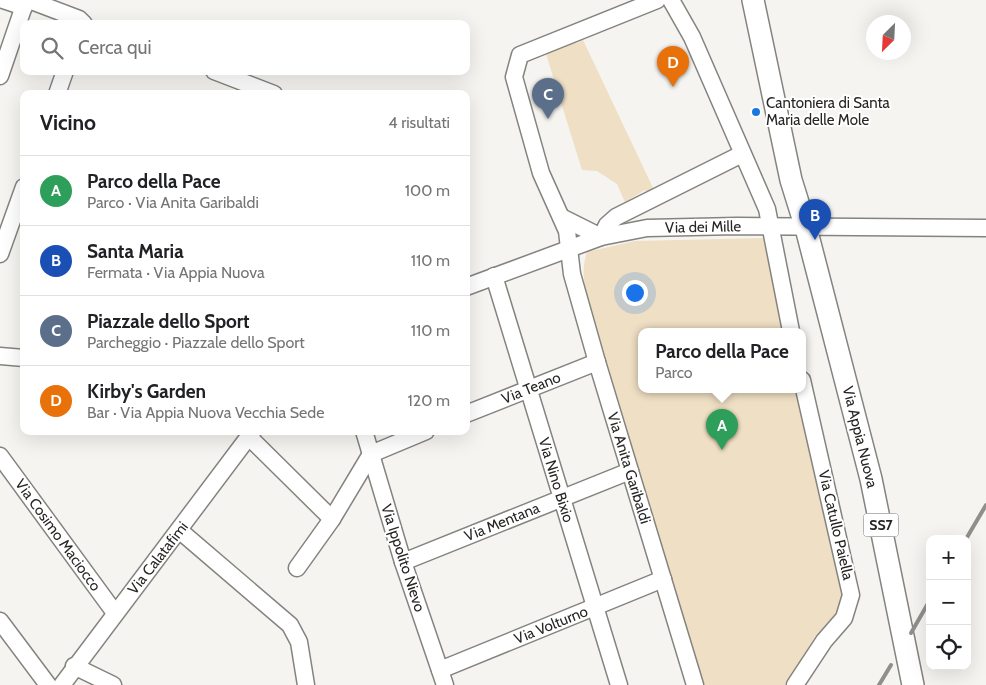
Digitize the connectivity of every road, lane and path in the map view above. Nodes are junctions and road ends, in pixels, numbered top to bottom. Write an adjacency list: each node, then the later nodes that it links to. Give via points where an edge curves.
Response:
1 (3, 0): 6 (street)
2 (657, 0): 19 (street, Via Anita Garibaldi, via 528,50 517,60 514,77 541,173)
3 (671, 0): 16 (street, via 692,37)
4 (754, 0): 21 (main road, Via Appia Nuova / SS7, via 791,180)
5 (768, 0): 21 (main road, Via Appia Nuova / SS7, via 806,178)
6 (27, 2): 7 (street); 8 (street)
7 (20, 20)
8 (80, 20)
9 (20, 21): 12 (street)
10 (64, 75): 14 (street)
11 (219, 75): 13 (street)
12 (0, 76)
13 (234, 87): 15 (street)
14 (58, 90)
15 (251, 90)
16 (742, 154): 18 (street); 23 (street, via 616,217 607,224)
17 (20, 198): 25 (street)
18 (767, 209): 20 (street); 21 (street)
19 (561, 217): 23 (street); 24 (street, Via Anita Garibaldi, via 567,231)
20 (769, 226): 21 (street, Via dei Mille); 23 (street, Via dei Mille, via 666,227); 28 (street)
21 (806, 228): 22 (street, Via dei Mille); 32 (main road, Via Appia Nuova / SS7)
22 (986, 228)
23 (601, 237): 24 (street, Via dei Mille)
24 (569, 250): 26 (street, Via dei Mille); 31 (street, Via Anita Garibaldi, via 572,274)
25 (0, 254)
26 (494, 276): 27 (street, Via dei Mille); 33 (street, Via Nino Bixio)
27 (470, 285)
28 (790, 328)
29 (0, 356): 30 (street)
30 (20, 358)
31 (597, 362): 33 (street, Via Teano); 42 (street, Via Anita Garibaldi)
32 (841, 366): 61 (main road, Via Appia Nuova / SS7, via 859,482); 62 (main road, Via Appia Nuova / SS7, via 871,479)
33 (528, 389): 35 (street, Via Teano); 43 (street, Via Nino Bixio)
34 (805, 393): 60 (street, Via Catullo Paiella, via 851,595 844,618 824,641)
35 (470, 412)
36 (250, 435): 45 (street, Via Calatafimi)
37 (252, 435): 44 (street)
38 (365, 435): 40 (street, Via Ippolito Nievo)
39 (416, 435): 40 (street)
40 (371, 454): 44 (street); 46 (street, Via Ippolito Nievo)
41 (0, 456): 50 (street, Via Cosimo Maciocco)
42 (630, 471): 43 (street, Via Mentana); 48 (street, Via Anita Garibaldi)
43 (561, 498): 46 (street, Via Mentana); 49 (street, Via Nino Bixio)
44 (332, 519): 47 (street)
45 (179, 530): 50 (street, Via Calatafimi); 57 (street, via 290,625 299,642)
46 (403, 562): 53 (street, Via Ippolito Nievo)
47 (298, 568)
48 (663, 579): 49 (street, Via Volturno); 59 (street, Via Anita Garibaldi)
49 (595, 607): 53 (street, Via Volturno); 58 (street, Via Nino Bixio)
50 (115, 613): 52 (street, Via Calatafimi)
51 (0, 621): 54 (street)
52 (74, 666): 55 (street, Via Calatafimi); 56 (street)
53 (442, 678)
54 (48, 685)
55 (62, 685)
56 (113, 685)
57 (306, 685)
58 (619, 685)
59 (695, 685)
60 (795, 685)
61 (902, 685)
62 (913, 685)

